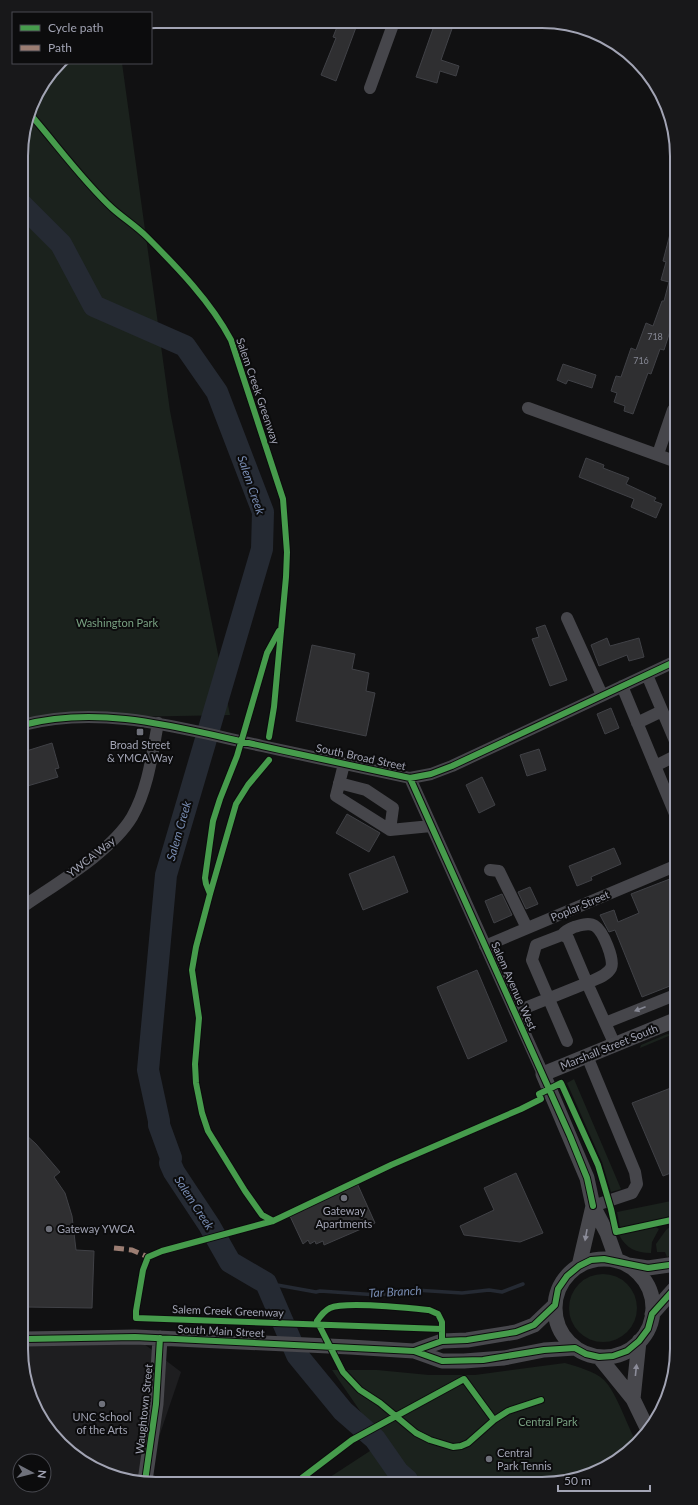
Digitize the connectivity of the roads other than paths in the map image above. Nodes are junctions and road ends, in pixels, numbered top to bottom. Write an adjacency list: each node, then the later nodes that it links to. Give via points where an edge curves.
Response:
1 (392, 28): 2 (street)
2 (370, 88)
3 (528, 408): 5 (street)
4 (670, 419): 5 (street)
5 (658, 454): 6 (street)
6 (670, 459)
7 (567, 618): 11 (street)
8 (670, 664): 9 (street, South Broad Street)
9 (647, 675): 10 (street, South Broad Street); 12 (street)
10 (622, 686): 11 (street, South Broad Street); 14 (street)
11 (602, 695): 20 (street, South Broad Street, via 452,766)
12 (662, 711): 14 (street); 16 (street)
13 (158, 723): 15 (street, South Broad Street, via 86,716 47,719); 18 (street, South Broad Street); 27 (street, YWCA Way, via 141,796 122,832 74,871)
14 (637, 723): 19 (street)
15 (28, 724)
16 (670, 731)
17 (670, 758): 19 (street)
18 (344, 764): 20 (street, South Broad Street); 21 (street)
19 (655, 766): 22 (street)
20 (410, 778): 23 (street, Salem Avenue West)
21 (339, 783): 24 (street, via 336,796); 24 (street, via 366,790 393,808)
22 (670, 802)
23 (432, 826): 24 (street); 30 (street, Salem Avenue West)
24 (390, 830)
25 (670, 868): 28 (street, Poplar Street)
26 (490, 870): 28 (street, via 499,871)
27 (28, 903)
28 (527, 928): 30 (street, Poplar Street)
29 (562, 935): 31 (street, via 568,938); 31 (street, via 565,930 588,924 600,931 611,957 611,969); 33 (street, via 536,945 533,953 532,960)
30 (485, 946): 34 (street, Salem Avenue West)
31 (587, 983): 33 (street); 36 (street)
32 (670, 997): 36 (street, one-way to 36)
33 (548, 998): 34 (street); 37 (street)
34 (515, 1012): 40 (street, Salem Avenue West)
35 (670, 1022): 38 (main road, Marshall Street South)
36 (605, 1023): 38 (street)
37 (567, 1041)
38 (615, 1045): 39 (main road, Marshall Street South)
39 (588, 1056): 40 (main road, Marshall Street South); 41 (street, via 635,1172 637,1184 632,1193)
40 (543, 1074): 41 (main road, Salem Avenue West, via 587,1178)
41 (593, 1206): 42 (main road, Salem Avenue West); 44 (main road, one-way to 44)
42 (622, 1263): 43 (main road, via 648,1268); 44 (main road, via 604,1259 591,1260); 47 (main road, via 639,1274 647,1286 652,1300)
43 (670, 1265)
44 (579, 1266): 46 (main road, via 567,1276 558,1289)
45 (670, 1294): 47 (main road)
46 (555, 1305): 51 (main road, via 560,1329 566,1340); 52 (main road, South Main Street, via 534,1325 516,1332 442,1342)
47 (652, 1314): 50 (main road, via 648,1329)
48 (160, 1338): 49 (main road, South Main Street); 52 (main road, South Main Street); 56 (main road, Waughtown Street, via 156,1404)
49 (28, 1339)
50 (639, 1341): 53 (main road, via 627,1351 613,1356); 54 (main road, one-way to 50)
51 (575, 1348): 52 (main road, South Main Street, via 464,1361 442,1361); 53 (main road)
52 (414, 1351)
53 (598, 1357): 54 (main road)
54 (633, 1399): 55 (main road)
55 (645, 1424)
56 (146, 1476)

